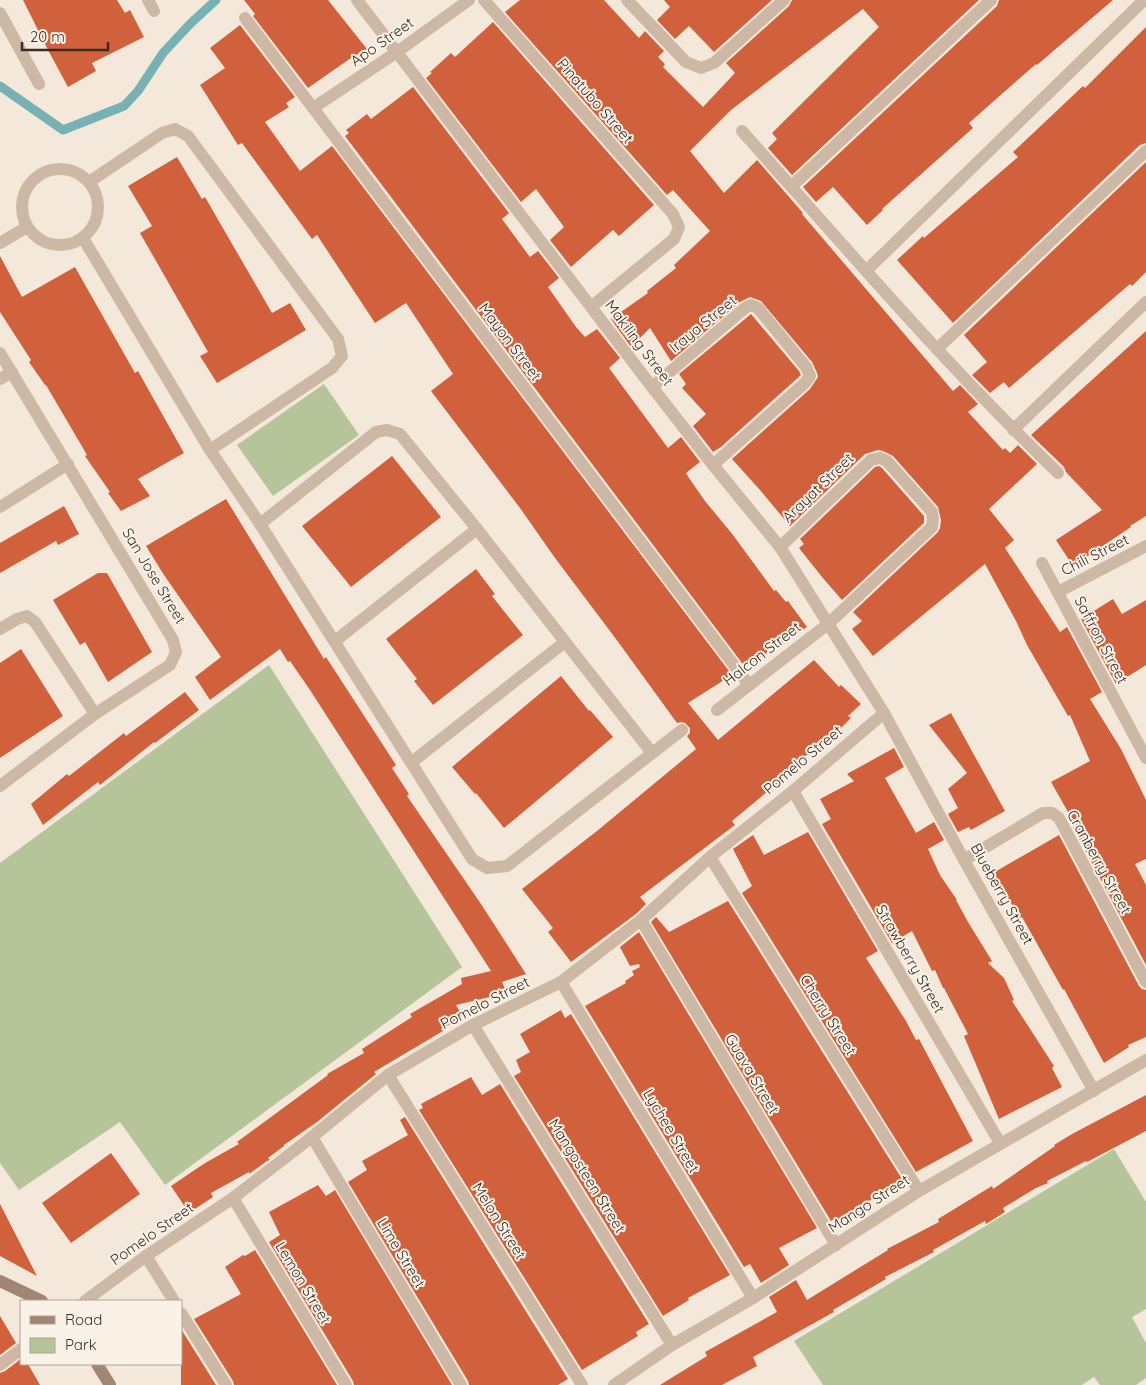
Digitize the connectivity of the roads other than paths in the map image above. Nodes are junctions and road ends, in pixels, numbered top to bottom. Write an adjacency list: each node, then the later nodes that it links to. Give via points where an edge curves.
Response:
1 (148, 0): 9 (street)
2 (357, 0): 12 (street, Makiling Street)
3 (469, 0): 12 (street, Apo Street)
4 (484, 0): 24 (street, Pinatubo Street, via 673,214 679,227 674,239)
5 (784, 0): 8 (street, via 714,63 701,68 686,62)
6 (991, 0): 18 (street)
7 (1144, 0): 22 (street)
8 (633, 2)
9 (154, 12)
10 (0, 13): 13 (street)
11 (245, 18): 14 (street, Mayon Street)
12 (397, 52): 14 (street, Apo Street); 24 (street, Makiling Street)
13 (39, 84)
14 (313, 108): 47 (street, Mayon Street)
15 (742, 131): 18 (street)
16 (1146, 152): 25 (street)
17 (89, 182): 19 (street, via 73,171 54,169 37,176 25,191 21,209); 20 (street, via 98,201 96,221); 31 (street, via 162,133 175,129 188,136 338,339 342,356 332,368)
18 (792, 186): 22 (street)
19 (26, 228): 20 (street, via 43,242 64,246); 21 (street)
20 (83, 238): 31 (street)
21 (0, 243)
22 (866, 271): 25 (street)
23 (1146, 302): 30 (street)
24 (591, 307): 29 (street, Makiling Street)
25 (938, 349): 30 (street)
26 (0, 353): 27 (street, San Jose Street)
27 (12, 372): 28 (street); 33 (street, San Jose Street)
28 (0, 379)
29 (652, 387): 34 (street, Makiling Street); 34 (street, Iraya Street, via 752,305 758,308 806,367 810,376 805,383)
30 (1013, 430): 35 (street)
31 (210, 450): 37 (street)
32 (880, 458): 39 (street, Arayat Street, via 871,460); 43 (street, Halcon Street, via 932,512 932,527)
33 (68, 464): 36 (street); 50 (street, San Jose Street, via 173,640 176,652 170,664)
34 (713, 465): 39 (street, Makiling Street)
35 (1058, 473)
36 (0, 507)
37 (260, 524): 38 (street, via 376,432 387,430 400,434); 45 (street)
38 (477, 529): 45 (street); 46 (street)
39 (780, 547): 43 (street, Makiling Street)
40 (1145, 550): 42 (street, Chili Street)
41 (1042, 563): 42 (street, Saffron Street)
42 (1058, 592): 53 (street, Saffron Street)
43 (828, 624): 47 (street, Halcon Street); 49 (street, Makiling Street)
44 (0, 629): 50 (street, via 17,618 27,616 35,622)
45 (335, 641): 54 (street)
46 (565, 642): 52 (street); 54 (street)
47 (749, 685): 48 (street, Halcon Street)
48 (717, 710)
49 (884, 713): 56 (street, Pomelo Street); 58 (street, Blueberry Street)
50 (95, 714): 55 (street, San Jose Street)
51 (682, 730): 52 (street)
52 (652, 754): 54 (street, via 507,866 487,868 472,859)
53 (1146, 758)
54 (412, 762)
55 (0, 786)
56 (793, 791): 57 (street, Pomelo Street); 67 (street, Strawberry Street)
57 (710, 857): 59 (street, Pomelo Street); 68 (street, Cherry Street)
58 (964, 860): 61 (street, Cranberry Street, via 1043,813 1052,813 1059,818); 65 (street, Blueberry Street)
59 (641, 920): 60 (street, Pomelo Street); 70 (street, Guava Street)
60 (562, 982): 62 (street, Pomelo Street); 73 (street, Lychee Street)
61 (1146, 982)
62 (473, 1025): 64 (street, Pomelo Street); 78 (street, Mangosteen Street)
63 (1146, 1060): 65 (street, Mango Street)
64 (388, 1075): 66 (street, Pomelo Street); 86 (street, Melon Street)
65 (1094, 1091): 67 (street, Mango Street)
66 (312, 1137): 69 (street, Pomelo Street); 85 (street, Lime Street)
67 (1000, 1143): 68 (street, Mango Street)
68 (919, 1191): 70 (street, Mango Street)
69 (233, 1198): 71 (street, Pomelo Street); 84 (street, Lemon Street)
70 (836, 1245): 73 (street, Mango Street)
71 (146, 1256): 75 (street, Pomelo Street); 76 (street)
72 (0, 1281): 74 (street)
73 (753, 1298): 78 (street, Mango Street)
74 (40, 1300)
75 (87, 1300)
76 (173, 1300)
77 (182, 1315): 83 (street)
78 (672, 1345): 87 (street, Mango Street)
79 (20, 1350): 80 (street)
80 (0, 1365)
81 (98, 1365): 82 (street)
82 (110, 1385)
83 (226, 1385)
84 (346, 1385)
85 (461, 1385)
86 (582, 1385)
87 (614, 1385)

